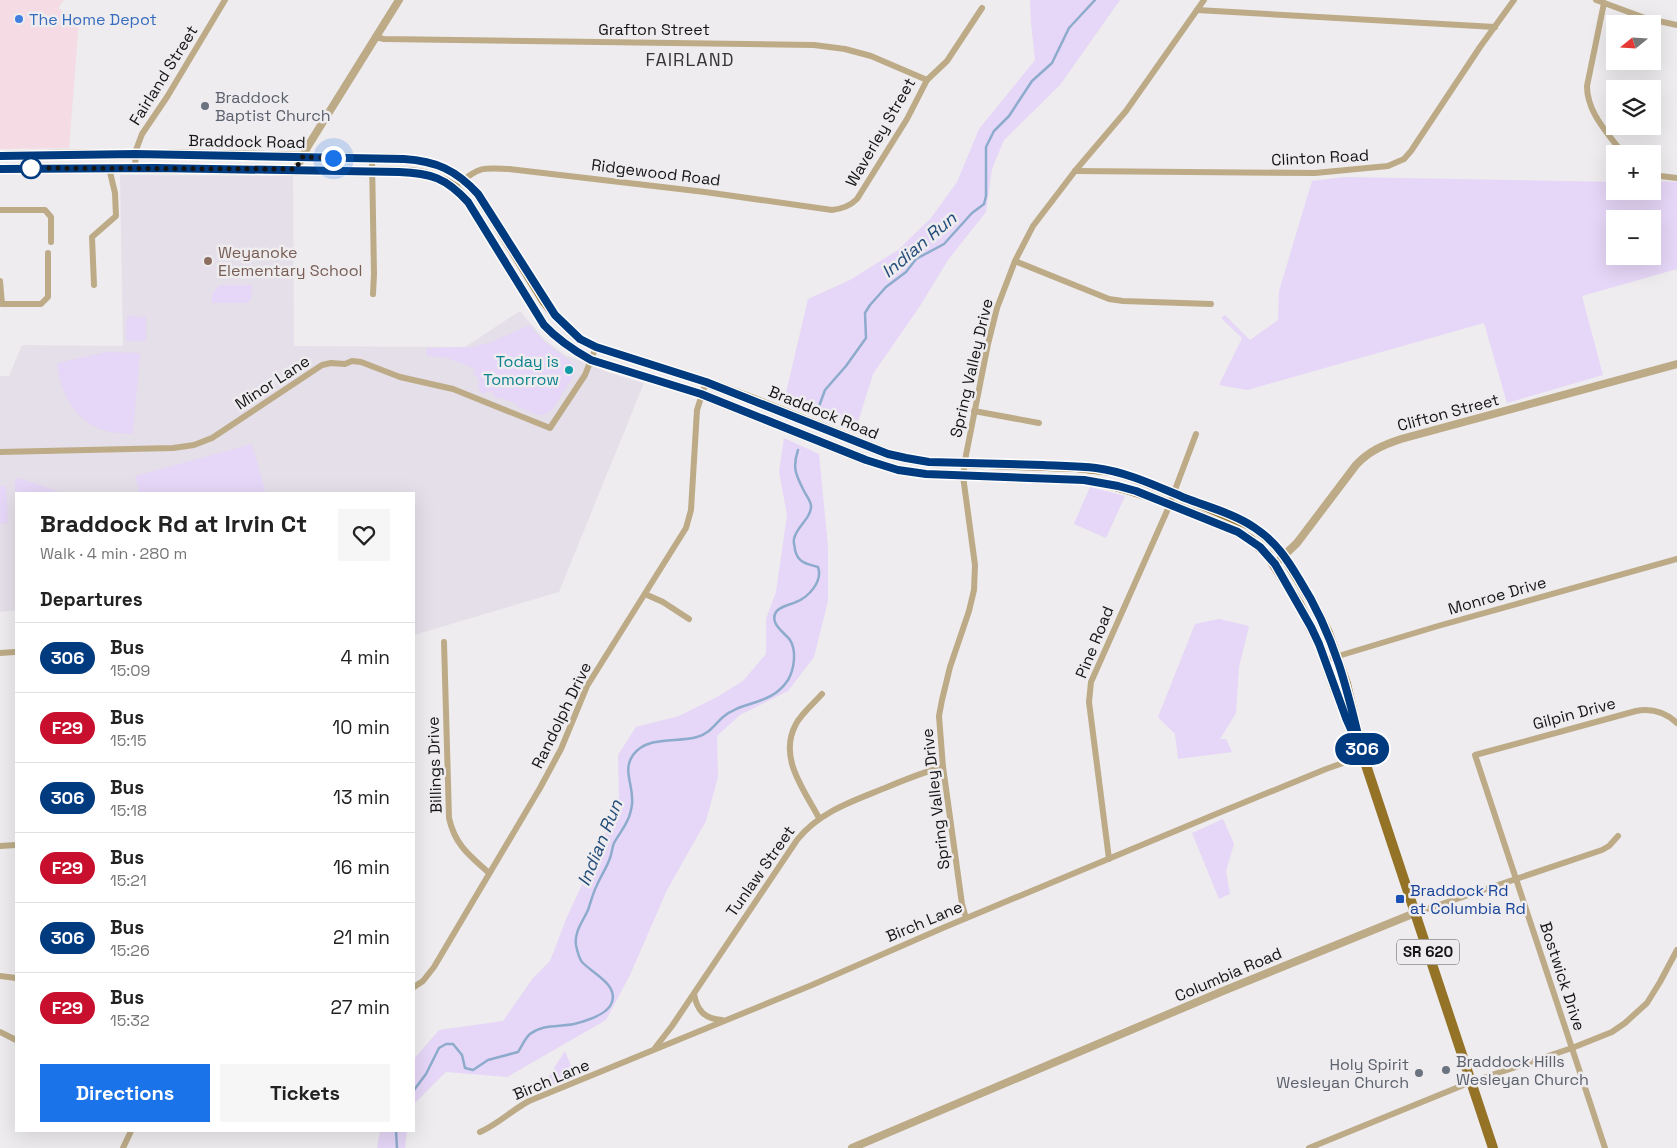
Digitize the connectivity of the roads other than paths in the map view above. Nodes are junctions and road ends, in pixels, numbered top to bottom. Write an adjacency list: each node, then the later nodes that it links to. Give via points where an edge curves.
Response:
1 (225, 0): 14 (street, Fairland Street, via 142,134)
2 (399, 0): 11 (street)
3 (1204, 0): 8 (street, Spring Valley Drive)
4 (1514, 0): 10 (street, Clinton Road)
5 (1596, 0): 6 (street)
6 (1604, 3): 9 (street, via 1645,18); 13 (street, via 1587,95 1591,109)
7 (982, 8): 12 (street, Waverley Street, via 947,61)
8 (1197, 10): 10 (street); 22 (street, Spring Valley Drive, via 1126,111)
9 (1677, 25)
10 (1495, 27): 22 (street, Clinton Road, via 1411,151 1404,159 1388,166 1315,173)
11 (375, 37): 12 (street, Grafton Street, via 814,45 871,56); 16 (street)
12 (927, 80): 28 (street, Waverley Street)
13 (1617, 145)
14 (135, 154): 15 (main road, Braddock Road / SR 620); 16 (main road, Braddock Road / SR 620); 20 (street, Fairland Street)
15 (0, 156)
16 (302, 157): 17 (main road, Braddock Road / SR 620); 21 (street)
17 (372, 158): 23 (street); 26 (main road, Braddock Road / SR 620, via 433,163)
18 (0, 168): 19 (main road, Braddock Road / SR 620)
19 (109, 168): 20 (main road, Braddock Road / SR 620); 34 (street, via 116,216 92,237)
20 (135, 168): 21 (main road, Braddock Road / SR 620)
21 (296, 169): 23 (main road, Braddock Road / SR 620)
22 (1075, 171): 32 (street, Spring Valley Drive, via 1033,226)
23 (372, 172): 27 (main road, Braddock Road / SR 620, via 424,174); 35 (street)
24 (1661, 176): 25 (street)
25 (1677, 178)
26 (464, 179): 27 (street, Ridgewood Road); 28 (street, Ridgewood Road, via 482,168 509,169 832,210 847,207); 37 (main road, Braddock Road / SR 620, via 486,205 555,315 580,339)
27 (454, 187): 38 (main road, Braddock Road / SR 620, via 476,214 544,325 567,346)
28 (857, 200)
29 (0, 210): 30 (street, via 45,210 50,217)
30 (51, 242)
31 (48, 253): 33 (street, via 48,298 41,304 2,304)
32 (1015, 261): 36 (street, via 1109,299); 42 (street, Spring Valley Drive, via 997,308)
33 (0, 282)
34 (94, 285)
35 (373, 294)
36 (1211, 304)
37 (596, 347): 38 (street, Minor Lane); 40 (main road, Braddock Road / SR 620)
38 (591, 360): 41 (main road, Braddock Road / SR 620); 45 (street, Minor Lane, via 585,375 550,428 453,389 352,361 322,365 212,438 194,445)
39 (1677, 364): 50 (street, Clifton Street, via 1381,446 1356,465 1321,514)
40 (706, 382): 41 (street, Randolph Drive); 46 (main road, Braddock Road / SR 620, via 888,454 929,462)
41 (701, 394): 47 (main road, Braddock Road / SR 620, via 882,465 914,473); 53 (street, Randolph Drive, via 695,425 689,521)
42 (974, 412): 43 (street); 46 (street, Spring Valley Drive)
43 (1039, 423)
44 (1196, 434): 48 (street, Pine Road)
45 (0, 452)
46 (964, 463): 47 (street, Spring Valley Drive); 48 (main road, Braddock Road / SR 620, via 1095,468 1132,477)
47 (963, 476): 49 (main road, Braddock Road / SR 620, via 1084,480 1127,488); 64 (street, Spring Valley Drive, via 974,546 975,580 942,700 939,728)
48 (1174, 493): 49 (street, Pine Road); 50 (main road, Braddock Road / SR 620, via 1254,527)
49 (1170, 505): 52 (main road, Braddock Road / SR 620, via 1238,532 1260,547); 69 (street, Pine Road, via 1091,682 1089,702)
50 (1284, 556): 52 (street, Clifton Street); 58 (main road, Braddock Road / SR 620, via 1315,607)
51 (1677, 559): 58 (street, Monroe Drive)
52 (1275, 564): 59 (main road, Braddock Road / SR 620, via 1311,627)
53 (645, 594): 54 (street); 70 (street, Randolph Drive, via 587,686 561,749)
54 (689, 619)
55 (444, 642): 70 (street, Billings Drive, via 449,818 463,849)
56 (15, 652): 57 (street)
57 (0, 653)
58 (1337, 656): 59 (street, Monroe Drive); 63 (main road, Braddock Road / SR 620)
59 (1325, 660): 63 (main road, Braddock Road / SR 620)
60 (822, 694): 65 (street, via 796,724 789,747 793,769)
61 (1677, 723): 62 (street, Gilpin Drive, via 1660,712 1636,711)
62 (1475, 755): 71 (street, Bostwick Drive)
63 (1363, 756): 69 (street, Birch Lane); 72 (main road, Braddock Road / SR 620)
64 (943, 767): 65 (street, Tunlaw Street); 73 (street, Spring Valley Drive)
65 (819, 818): 78 (street, Tunlaw Street, via 797,840)
66 (1618, 836): 71 (street, Columbia Road, via 1602,850)
67 (0, 846): 68 (street)
68 (15, 846)
69 (1109, 859): 73 (street, Birch Lane)
70 (489, 873): 77 (street, Randolph Drive, via 434,967)
71 (1516, 878): 72 (street, Columbia Road); 82 (street, Bostwick Drive)
72 (1415, 913): 84 (main road, Braddock Road / SR 620); 88 (street, Columbia Road)
73 (966, 918): 79 (street, Birch Lane)
74 (1677, 950): 82 (street, via 1647,1003 1636,1014 1607,1034)
75 (0, 976): 76 (street)
76 (15, 978)
77 (415, 986)
78 (694, 994): 79 (street, via 703,1014 715,1020); 83 (street, Tunlaw Street)
79 (726, 1020): 83 (street, Birch Lane)
80 (0, 1032): 81 (street)
81 (15, 1040)
82 (1572, 1048): 84 (street); 91 (street, Bostwick Drive)
83 (650, 1052): 86 (street, Birch Lane, via 530,1101)
84 (1471, 1082): 89 (street); 90 (main road, Braddock Road / SR 620)
85 (131, 1132): 87 (street)
86 (480, 1132)
87 (123, 1148)
88 (852, 1148)
89 (1309, 1148)
90 (1493, 1148)
91 (1605, 1148)

